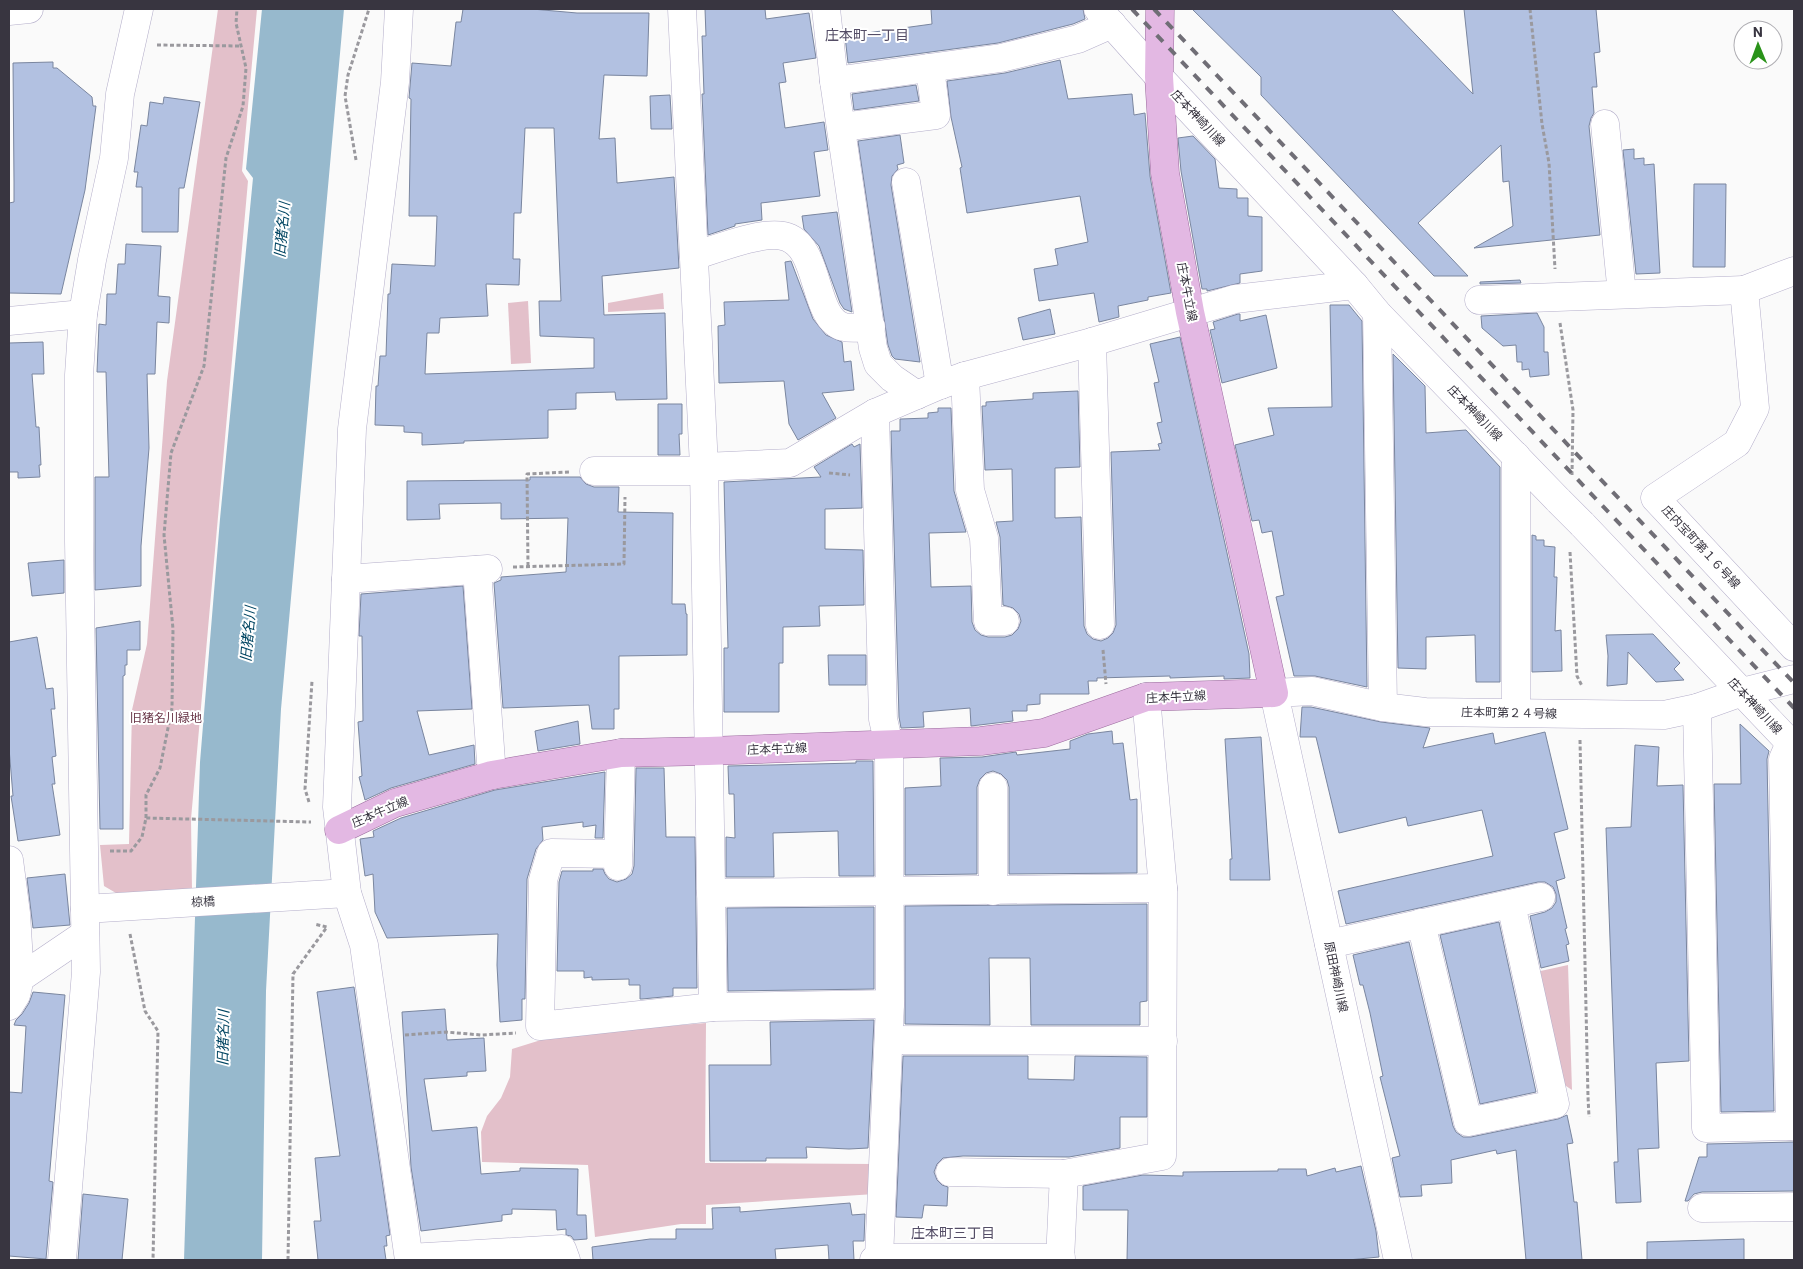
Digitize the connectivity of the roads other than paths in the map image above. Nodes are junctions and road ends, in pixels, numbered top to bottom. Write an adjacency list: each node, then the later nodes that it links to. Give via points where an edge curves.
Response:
1 (29, 9): 7 (street)
2 (139, 9): 23 (street, via 120,94 114,158)
3 (399, 9): 32 (street, via 395,82 352,429)
4 (682, 9): 15 (street)
5 (826, 9): 11 (street)
6 (1160, 9): 10 (main road, 庄本牛立線)
7 (9, 11)
8 (1105, 16): 9 (street, via 1078,39 1001,58); 10 (street, 庄本神崎川線)
9 (930, 68): 11 (street); 13 (street, via 936,115)
10 (1159, 77): 17 (street, 庄本神崎川線); 21 (main road, 庄本牛立線, via 1165,174)
11 (834, 81): 13 (street)
12 (1605, 124): 19 (street)
13 (842, 127): 25 (street)
14 (906, 182): 27 (street)
15 (694, 256): 25 (street, via 748,239 783,236 794,241 810,260 830,316 843,327); 30 (street)
16 (1794, 271): 18 (street)
17 (1354, 285): 21 (street, via 1235,299); 22 (street, 庄本神崎川線)
18 (1744, 290): 19 (street); 35 (street, 庄内宝町第１６号線, via 1754,408 1737,443 1656,498)
19 (1622, 294): 20 (street)
20 (1479, 300)
21 (1190, 312): 26 (street); 38 (main road, 庄本牛立線)
22 (1377, 313): 29 (street, 庄本神崎川線); 40 (street)
23 (83, 314): 24 (street); 58 (street, via 79,375 79,541)
24 (9, 321)
25 (871, 327): 27 (street, via 878,364 892,378)
26 (1092, 342): 27 (street); 34 (street)
27 (941, 385): 28 (street); 33 (street, via 984,538 988,620)
28 (875, 413): 30 (street, via 790,463); 43 (street, via 883,719)
29 (1516, 456): 37 (street, 庄本神崎川線, bridge); 42 (street)
30 (704, 469): 31 (street); 45 (street)
31 (594, 471)
32 (346, 579): 47 (street, via 482,569); 49 (street, via 337,807)
33 (1005, 621)
34 (1100, 625)
35 (1794, 647)
36 (1794, 679): 37 (street, 庄本町第２４号線)
37 (1742, 692): 41 (street, 庄本町第２４号線); 44 (street, 庄本神崎川線)
38 (1274, 693): 39 (main road, 庄本牛立線); 40 (street, 庄本町第２４号線, via 1312,691); 60 (street, 原田神崎川線)
39 (1146, 697): 43 (main road, 庄本牛立線, via 1044,733 980,741); 51 (street)
40 (1383, 707): 42 (street, 庄本町第２４号線, via 1425,712)
41 (1697, 708): 42 (street, 庄本町第２４号線, via 1664,715); 68 (street, via 1706,1128)
42 (1516, 712)
43 (889, 745): 45 (main road, 庄本牛立線); 53 (street)
44 (1792, 745): 68 (street, via 1783,759)
45 (708, 751): 46 (main road, 庄本牛立線); 54 (street)
46 (621, 753): 47 (main road, 庄本牛立線); 65 (street, via 618,860 551,853 542,880 540,1026)
47 (492, 775): 49 (main road, 庄本牛立線, via 395,803)
48 (993, 787): 52 (street)
49 (339, 830): 55 (street)
50 (9, 860): 61 (street, via 16,913)
51 (1163, 888): 52 (street); 67 (street)
52 (993, 891): 53 (street)
53 (890, 892): 54 (street); 63 (street)
54 (711, 893): 65 (street)
55 (334, 894): 58 (street, 椋橋); 73 (street, via 364,945)
56 (1541, 897): 57 (street)
57 (1511, 904): 59 (street); 59 (street, via 1555,1104 1468,1122)
58 (85, 922): 62 (street); 76 (street, via 86,972)
59 (1421, 923): 60 (street)
60 (1329, 944): 78 (street, 原田神崎川線)
61 (13, 945): 62 (street)
62 (20, 978): 64 (street)
63 (890, 1004): 65 (street); 66 (street)
64 (9, 1006)
65 (713, 1007)
66 (889, 1040): 67 (street); 74 (street)
67 (1163, 1041): 70 (street, via 1162,1156)
68 (1792, 1126)
69 (950, 1172): 70 (street)
70 (1064, 1174): 75 (street)
71 (1794, 1207): 72 (street)
72 (1702, 1208)
73 (409, 1259): 77 (street, via 562,1249)
74 (876, 1259): 75 (street)
75 (1061, 1259)
76 (62, 1260)
77 (566, 1260)
78 (1398, 1260)

